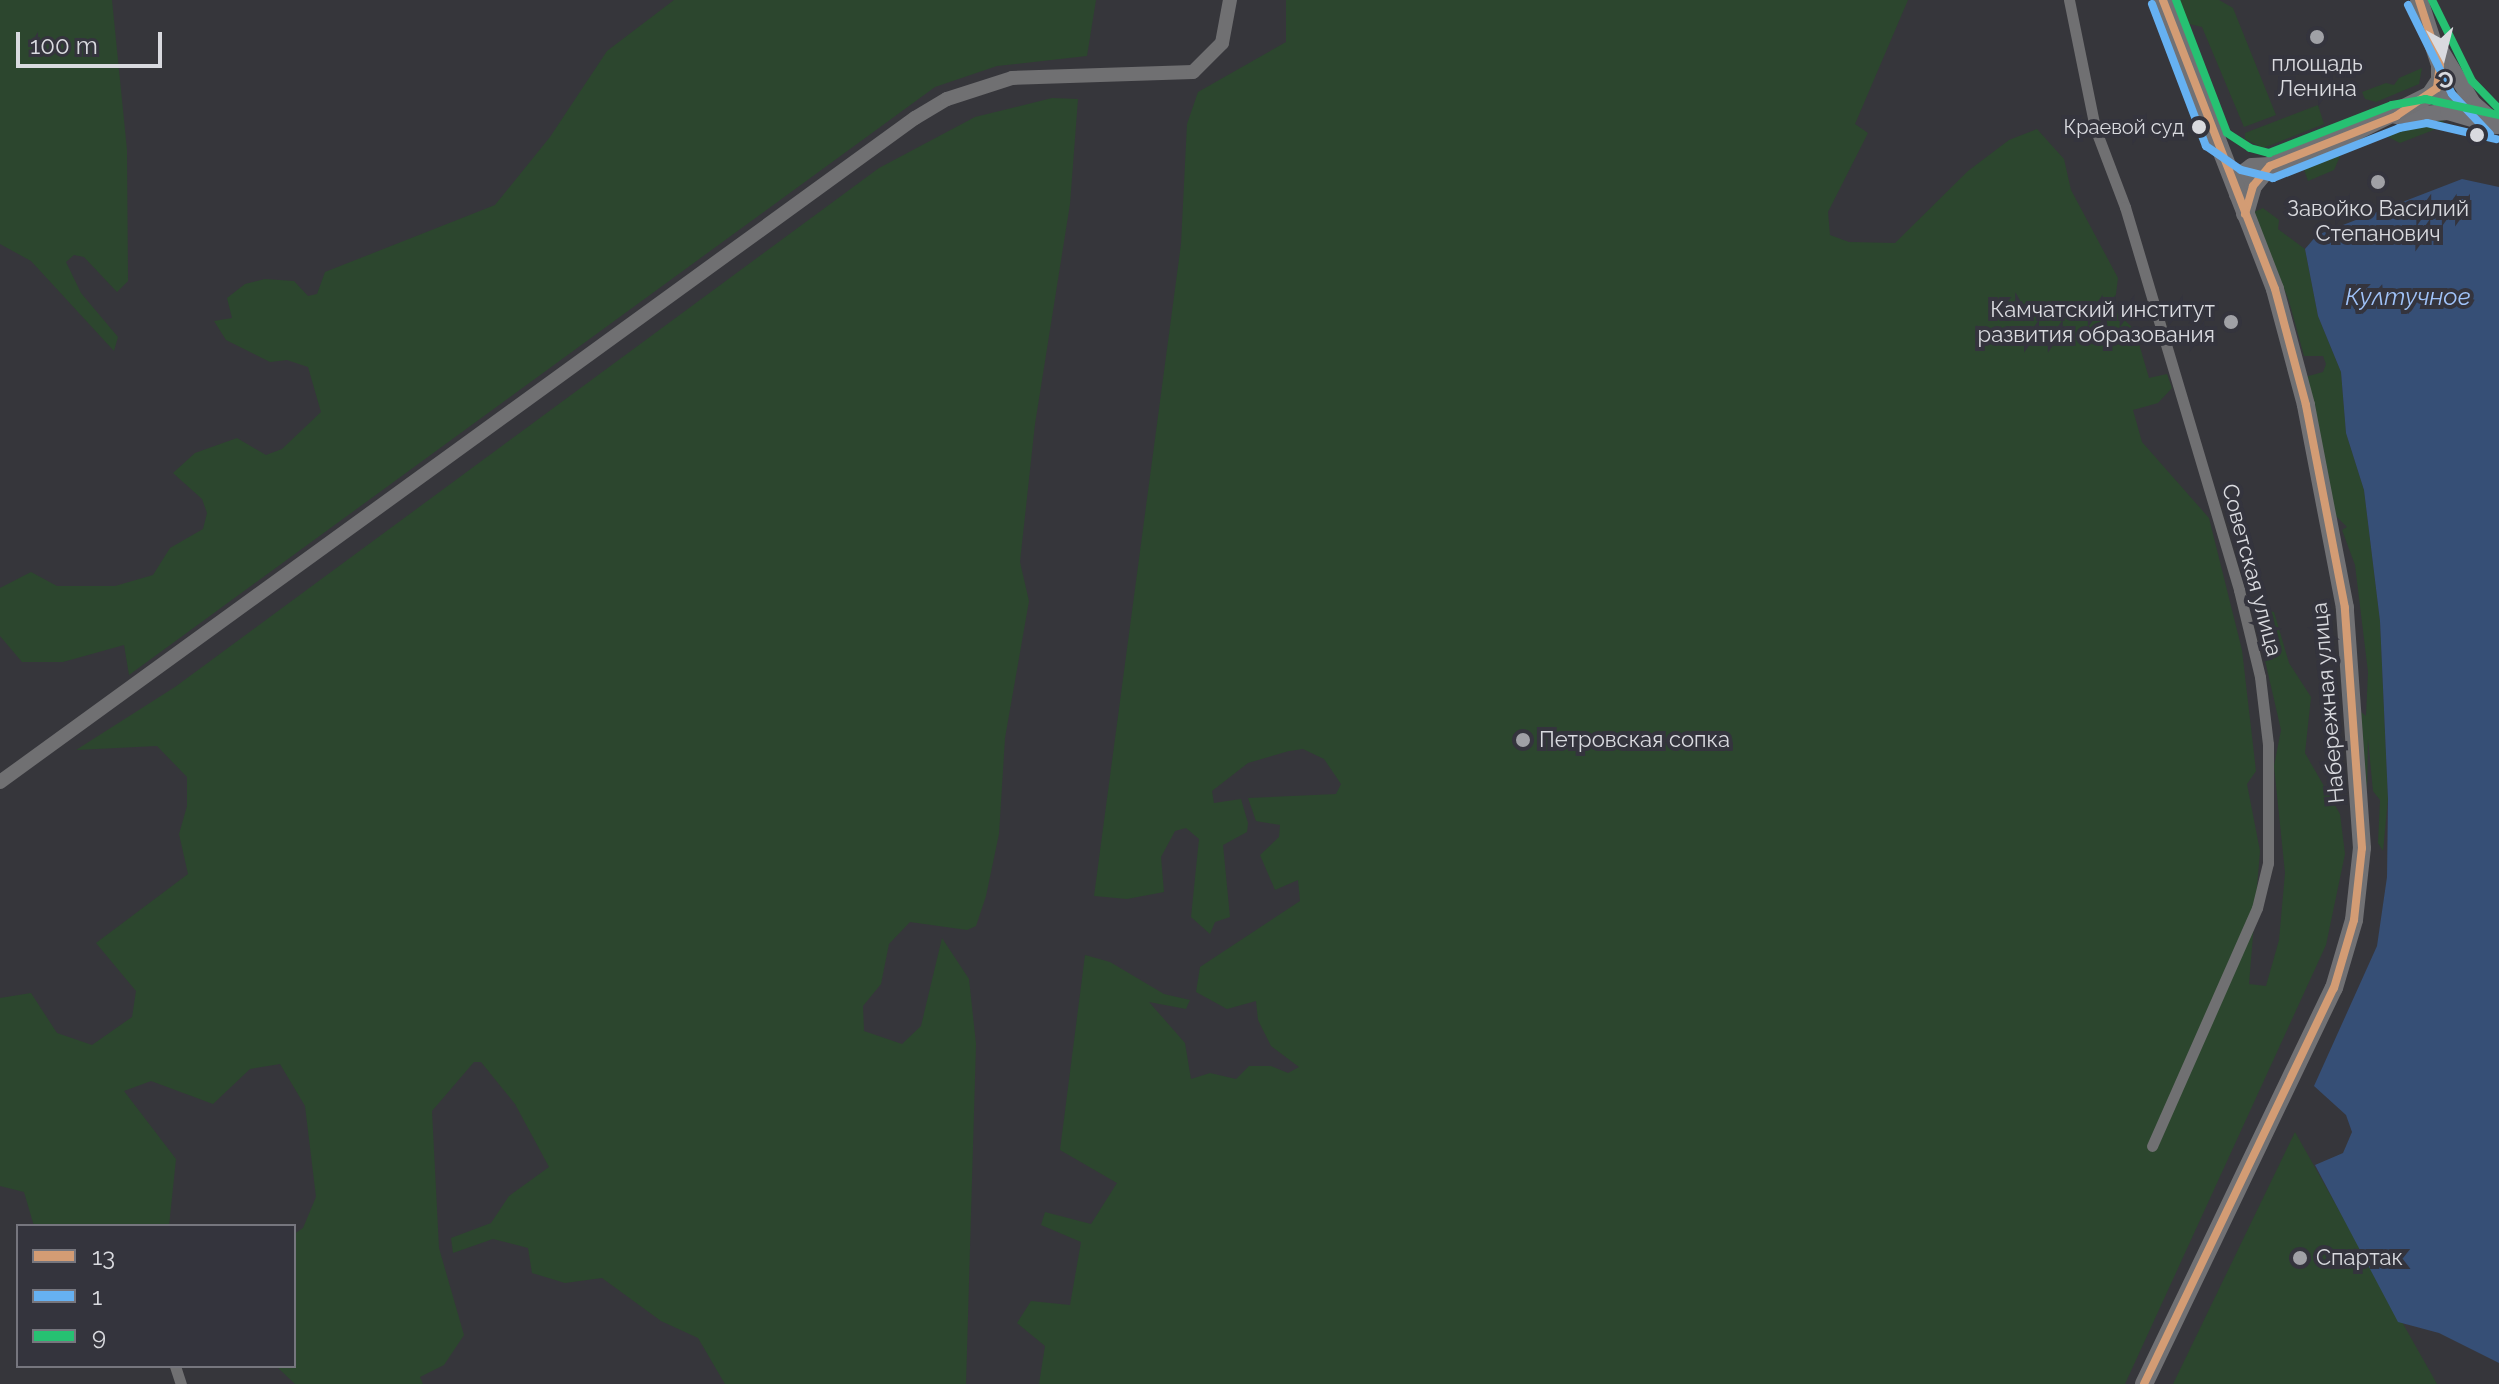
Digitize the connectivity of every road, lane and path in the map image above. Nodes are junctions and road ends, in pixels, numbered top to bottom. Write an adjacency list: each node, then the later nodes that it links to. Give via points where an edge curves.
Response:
1 (1230, 0): 13 (street, via 1222,43 1193,72 1012,78 970,89 915,118)
2 (2069, 0): 14 (street, Советская улица, via 2095,128 2125,207 2239,590 2260,677 2268,744 2268,863 2257,908)
3 (2163, 0): 9 (main road, Набережная улица)
4 (2419, 0): 5 (main road)
5 (2435, 41): 6 (main road, via 2441,73); 8 (main road, via 2473,103)
6 (2437, 88): 7 (main road); 8 (main road)
7 (2396, 116): 8 (main road, via 2448,112); 10 (main road)
8 (2497, 126)
9 (2217, 141): 10 (main road, via 2245,159); 11 (main road, Набережная улица)
10 (2270, 166): 11 (main road, via 2244,171); 12 (main road, via 2253,186)
11 (2238, 195): 12 (main road, Набережная улица)
12 (2245, 214): 15 (main road, Набережная улица, via 2284,316 2338,562 2357,737 2360,872 2348,946 2334,988)
13 (0, 782)
14 (2152, 1146)
15 (2144, 1384)

